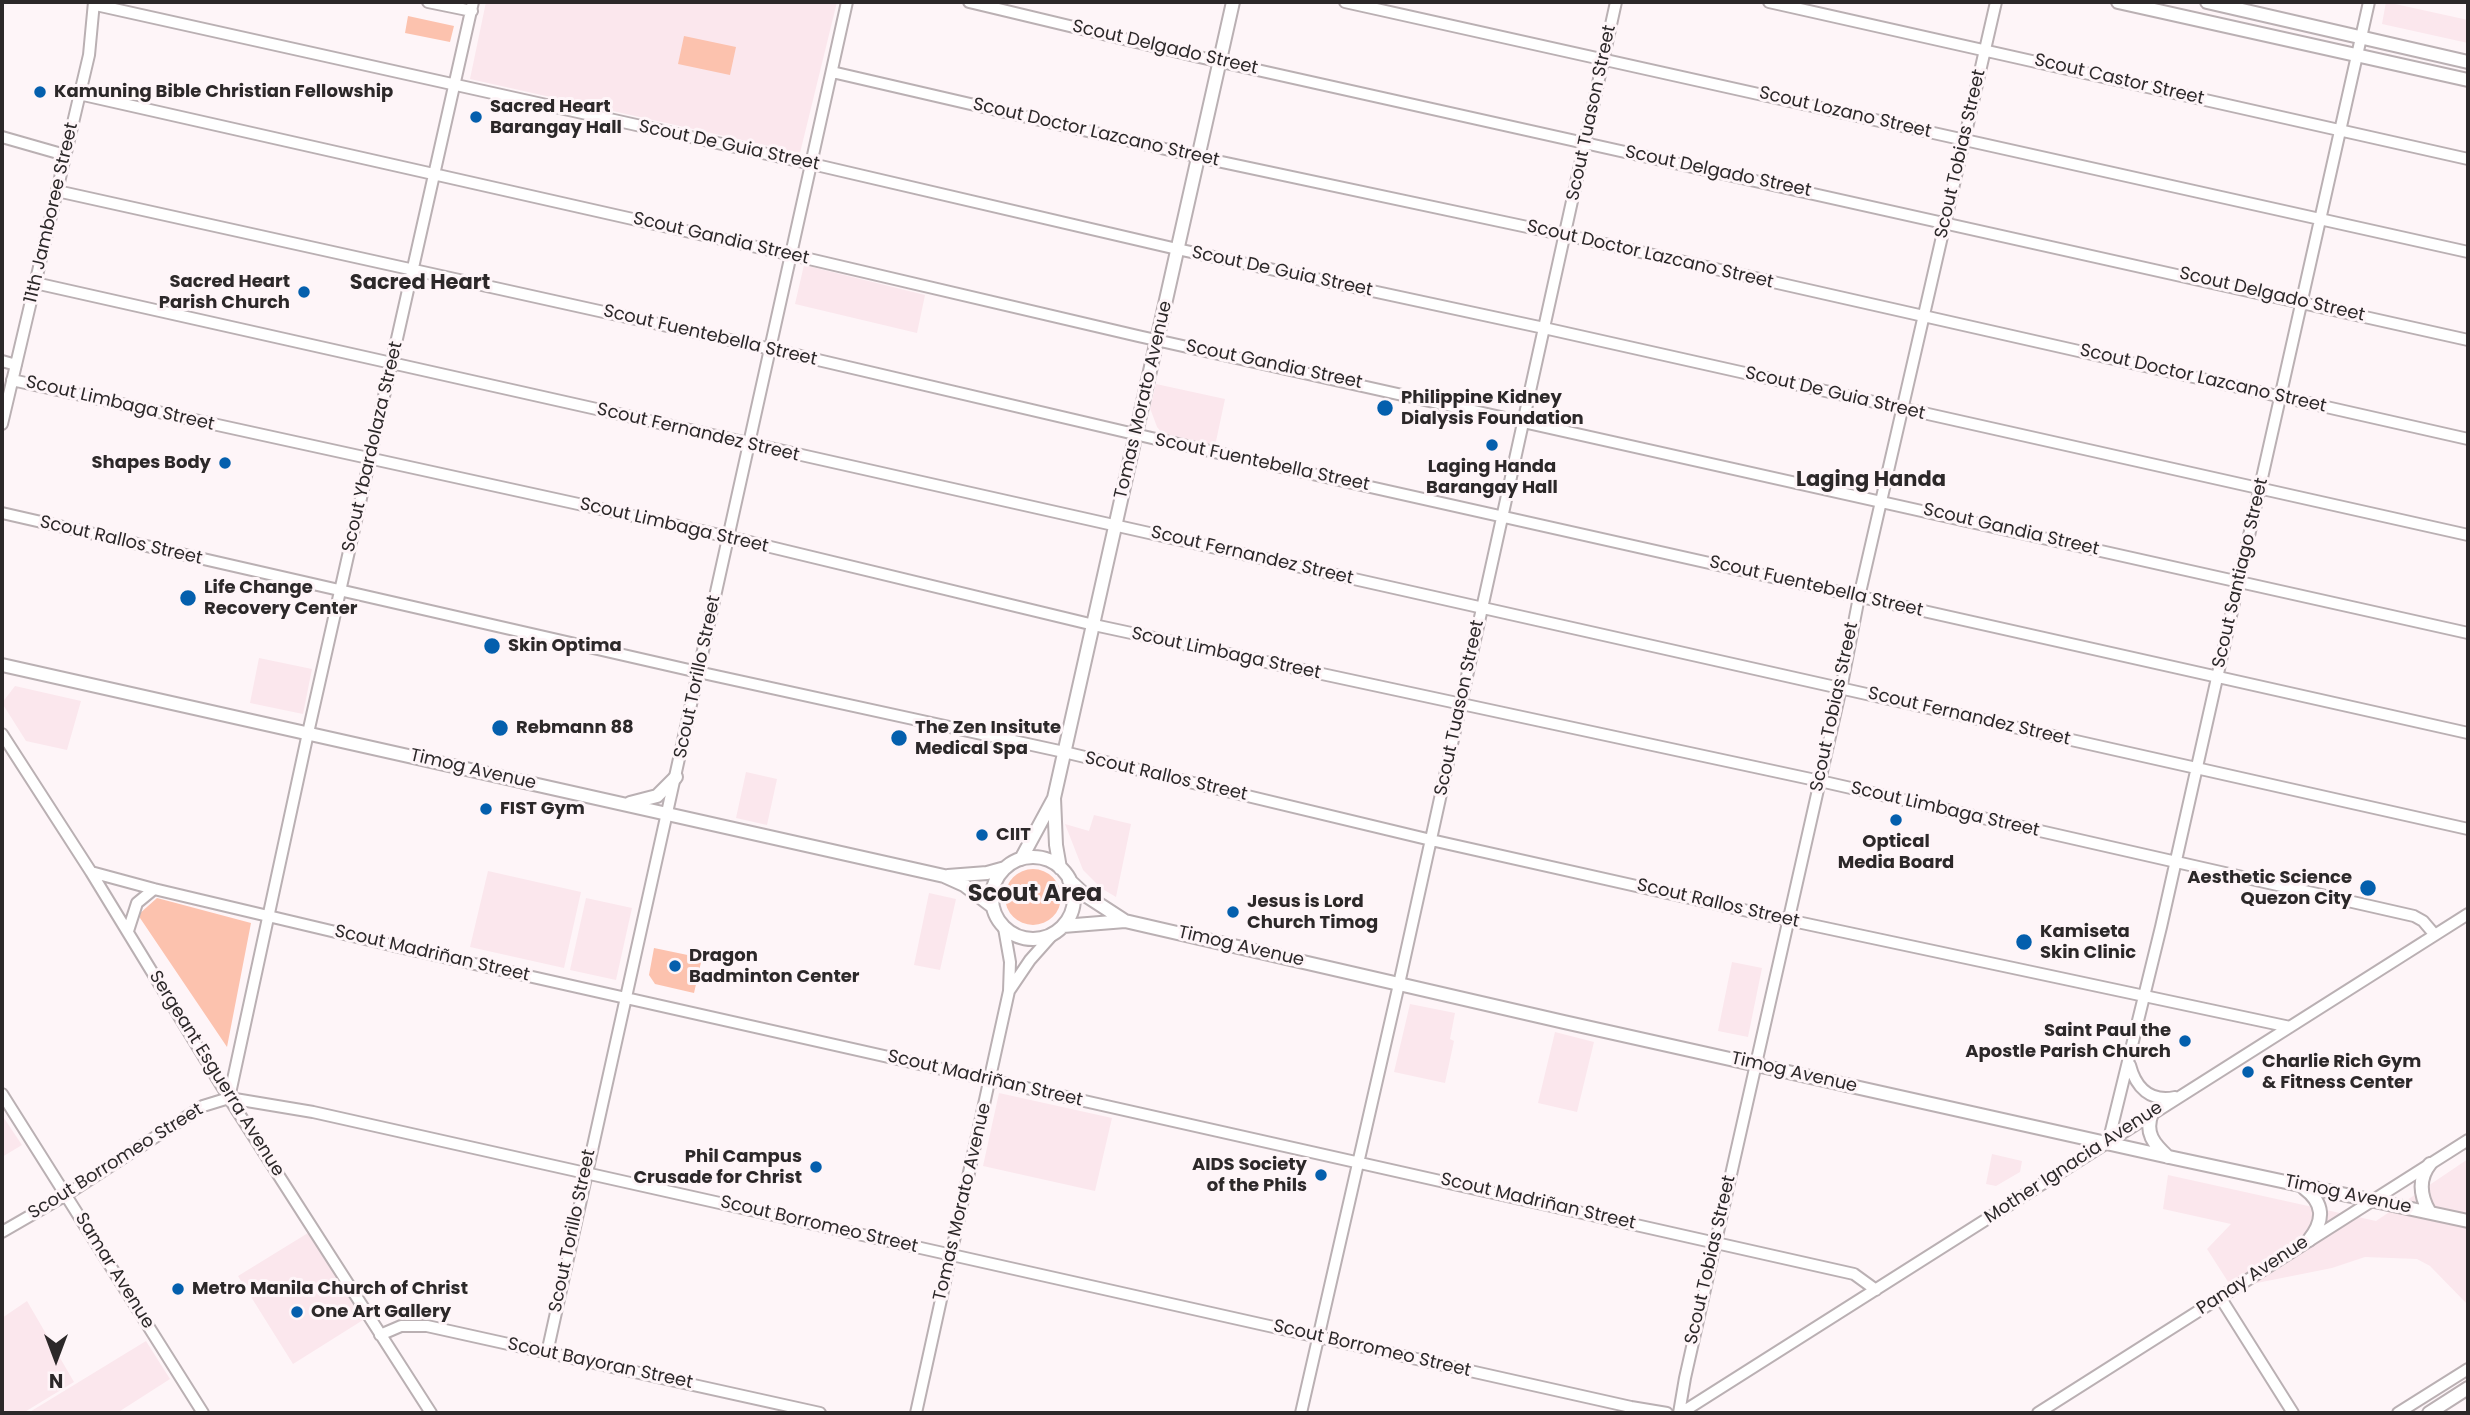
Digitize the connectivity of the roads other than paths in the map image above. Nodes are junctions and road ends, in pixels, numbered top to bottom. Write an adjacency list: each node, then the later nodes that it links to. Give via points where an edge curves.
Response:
1 (428, 2): 13 (street)
2 (847, 2): 20 (street, Scout Torillo Street)
3 (969, 2): 18 (street, Scout Delgado Street)
4 (1233, 2): 18 (main road, Tomas Morato Avenue)
5 (1345, 2): 17 (street, Scout Lozano Street)
6 (1616, 2): 17 (street, Scout Tuason Street)
7 (1769, 2): 15 (street, Scout Castor Street)
8 (1996, 2): 15 (street, Scout Tobias Street)
9 (2118, 2): 16 (main road)
10 (2207, 2): 14 (main road)
11 (2370, 2): 14 (street, Scout Santiago Street)
12 (95, 4): 22 (street, Scout De Guia Street); 23 (street, 11th Jamboree Street)
13 (472, 6): 22 (street, Scout Ybardolaza Street)
14 (2361, 38): 16 (street, Scout Santiago Street); 19 (main road)
15 (1985, 50): 24 (street, Scout Castor Street); 26 (street, Scout Tobias Street)
16 (2357, 55): 21 (main road); 24 (street, Scout Santiago Street)
17 (1604, 60): 26 (street, Scout Lozano Street); 27 (street, Scout Tuason Street)
18 (1220, 62): 27 (street, Scout Delgado Street); 29 (main road, Tomas Morato Avenue)
19 (2468, 62)
20 (831, 72): 29 (street, Scout Doctor Lazcano Street); 31 (street, Scout Torillo Street)
21 (2468, 80)
22 (454, 86): 31 (street, Scout De Guia Street); 32 (street, Scout Ybardolaza Street)
23 (79, 94): 28 (street, 11th Jamboree Street); 32 (street, Scout Gandia Street)
24 (2340, 130): 30 (street, Scout Castor Street); 34 (street, Scout Santiago Street)
25 (2, 137): 28 (street)
26 (1964, 140): 34 (street, Scout Lozano Street); 35 (street, Scout Tobias Street)
27 (1585, 143): 35 (street, Scout Delgado Street); 36 (street, Scout Tuason Street)
28 (65, 155): 33 (street, 11th Jamboree Street)
29 (1198, 156): 36 (street, Scout Doctor Lazcano Street); 37 (main road, Tomas Morato Avenue)
30 (2468, 159)
31 (812, 164): 37 (street, Scout De Guia Street); 39 (street, Scout Torillo Street)
32 (434, 174): 39 (street, Scout Gandia Street); 40 (street, Scout Ybardolaza Street)
33 (57, 191): 40 (street, Scout Fuentebella Street); 41 (street, 11th Jamboree Street)
34 (2320, 219): 38 (street, Scout Lozano Street); 42 (street, Scout Santiago Street)
35 (1946, 222): 42 (street, Scout Delgado Street); 43 (street, Scout Tobias Street)
36 (1565, 235): 43 (street, Scout Doctor Lazcano Street); 44 (street, Scout Tuason Street)
37 (1177, 250): 44 (street, Scout De Guia Street); 45 (main road, Tomas Morato Avenue)
38 (2468, 252)
39 (792, 255): 45 (street, Scout Gandia Street); 47 (street, Scout Torillo Street)
40 (414, 270): 47 (street, Scout Fuentebella Street); 49 (street, Scout Ybardolaza Street)
41 (35, 284): 49 (street, Scout Fernandez Street); 50 (street, 11th Jamboree Street)
42 (2302, 302): 46 (street, Scout Delgado Street); 52 (street, Scout Santiago Street)
43 (1925, 316): 52 (street, Scout Doctor Lazcano Street); 53 (street, Scout Tobias Street)
44 (1544, 328): 53 (street, Scout De Guia Street); 54 (street, Scout Tuason Street)
45 (1157, 340): 54 (street, Scout Gandia Street); 56 (main road, Tomas Morato Avenue)
46 (2468, 340)
47 (771, 349): 56 (street, Scout Fuentebella Street); 58 (street, Scout Torillo Street)
48 (2, 361): 50 (street)
49 (391, 363): 58 (street, Scout Fernandez Street); 59 (street, Scout Ybardolaza Street)
50 (16, 365): 51 (street, 11th Jamboree Street)
51 (12, 380): 55 (street, 11th Jamboree Street); 59 (street, Scout Limbaga Street)
52 (2281, 396): 57 (street, Scout Doctor Lazcano Street); 60 (street, Scout Santiago Street)
53 (1903, 409): 60 (street, Scout De Guia Street); 61 (street, Scout Tobias Street)
54 (1524, 420): 61 (street, Scout Gandia Street); 63 (street, Scout Tuason Street)
55 (2, 424)
56 (1136, 435): 63 (street, Scout Fuentebella Street); 64 (main road, Tomas Morato Avenue)
57 (2468, 439)
58 (748, 445): 64 (street, Scout Fernandez Street); 66 (street, Scout Torillo Street)
59 (370, 459): 66 (street, Scout Limbaga Street); 68 (street, Scout Ybardolaza Street)
60 (2260, 487): 65 (street, Scout De Guia Street); 67 (street, Scout Santiago Street)
61 (1883, 501): 67 (street, Scout Gandia Street); 69 (street, Scout Tobias Street)
62 (2, 513): 68 (street, Scout Rallos Street)
63 (1502, 515): 69 (street, Scout Fuentebella Street); 70 (street, Scout Tuason Street)
64 (1115, 526): 70 (street, Scout Fernandez Street); 71 (main road, Tomas Morato Avenue)
65 (2468, 535)
66 (729, 537): 71 (street, Scout Limbaga Street); 74 (street, Scout Torillo Street)
67 (2239, 581): 72 (street, Scout Gandia Street); 75 (street, Scout Santiago Street)
68 (341, 591): 74 (street, Scout Rallos Street); 78 (street, Scout Ybardolaza Street)
69 (1859, 597): 75 (street, Scout Fuentebella Street); 76 (street, Scout Tobias Street)
70 (1482, 608): 76 (street, Scout Fernandez Street); 77 (street, Scout Tuason Street)
71 (1094, 625): 77 (street, Scout Limbaga Street); 81 (main road, Tomas Morato Avenue)
72 (2468, 633)
73 (5, 667): 78 (main road, Timog Avenue)
74 (698, 672): 81 (street, Scout Rallos Street); 83 (street, Scout Torillo Street)
75 (2217, 676): 79 (street, Scout Fuentebella Street); 82 (street, Scout Santiago Street)
76 (1841, 688): 82 (street, Scout Fernandez Street); 84 (street, Scout Tobias Street)
77 (1461, 704): 84 (street, Scout Limbaga Street); 89 (street, Scout Tuason Street)
78 (308, 733): 86 (main road, Timog Avenue); 100 (street, Scout Ybardolaza Street)
79 (2468, 733)
80 (2, 734): 94 (street, Sergeant Esguerra Avenue)
81 (1064, 752): 85 (main road, Tomas Morato Avenue); 89 (street, Scout Rallos Street)
82 (2197, 768): 88 (street, Scout Fernandez Street); 91 (street, Scout Santiago Street)
83 (676, 778): 86 (main road, via 653,798); 87 (street, Scout Torillo Street)
84 (1820, 781): 91 (street, Scout Limbaga Street); 102 (street, Scout Tobias Street)
85 (1054, 798): 90 (main road, Tomas Morato Avenue); 93 (main road, Tomas Morato Avenue)
86 (622, 805): 87 (main road, Timog Avenue)
87 (667, 814): 95 (main road, Timog Avenue); 110 (street, Scout Torillo Street)
88 (2468, 829)
89 (1431, 840): 102 (street, Scout Rallos Street); 107 (street, Scout Tuason Street)
90 (1021, 859): 92 (main road); 93 (main road, via 1042,859)
91 (2176, 863): 106 (street, Scout Limbaga Street, via 2414,916); 109 (street, Scout Santiago Street)
92 (1005, 868): 95 (main road, Timog Avenue); 98 (main road, via 995,883)
93 (1060, 868): 96 (main road)
94 (90, 872): 97 (street, Scout Madriñan Street); 105 (street, Sergeant Esguerra Avenue)
95 (944, 876): 98 (main road, Timog Avenue)
96 (1069, 880): 101 (main road, Timog Avenue, via 1093,902); 104 (main road, via 1071,914)
97 (154, 889): 100 (street, Scout Madriñan Street); 105 (street, via 137,903)
98 (993, 907): 103 (main road)
99 (2468, 914): 106 (street, Mother Ignacia Avenue)
100 (269, 916): 110 (street, Scout Madriñan Street); 117 (street, Scout Ybardolaza Street)
101 (1125, 920): 104 (main road, Timog Avenue); 107 (main road, Timog Avenue)
102 (1788, 920): 109 (street, Scout Rallos Street); 113 (street, Scout Tobias Street)
103 (1004, 928): 104 (main road, via 1027,939); 108 (street, Tomas Morato Avenue)
104 (1058, 930): 108 (street, Tomas Morato Avenue)
105 (128, 931): 117 (street, Sergeant Esguerra Avenue)
106 (2435, 935): 111 (street, Mother Ignacia Avenue)
107 (1399, 984): 113 (main road, Timog Avenue); 122 (street, Scout Tuason Street)
108 (1009, 991): 114 (street, Tomas Morato Avenue)
109 (2145, 995): 111 (street, Scout Rallos Street); 112 (street, Scout Santiago Street)
110 (625, 998): 114 (street, Scout Madriñan Street); 124 (street, Scout Torillo Street)
111 (2290, 1027): 116 (street, Mother Ignacia Avenue)
112 (2129, 1062): 116 (street, via 2137,1085 2146,1093); 120 (street, Scout Santiago Street)
113 (1756, 1064): 120 (main road, Timog Avenue); 132 (street, Scout Tobias Street)
114 (991, 1080): 122 (street, Scout Madriñan Street); 133 (street, Tomas Morato Avenue)
115 (2, 1094): 126 (street, Samar Avenue)
116 (2178, 1097): 118 (street, Mother Ignacia Avenue)
117 (229, 1098): 124 (street, Scout Borromeo Street); 126 (street, Scout Borromeo Street, via 203,1106); 136 (street, Sergeant Esguerra Avenue)
118 (2152, 1113): 120 (street, Mother Ignacia Avenue); 121 (main road, via 2151,1137)
119 (2468, 1140): 123 (street, Panay Avenue)
120 (2108, 1143): 121 (main road, Timog Avenue); 134 (street, Mother Ignacia Avenue)
121 (2169, 1157): 125 (main road, Timog Avenue)
122 (1358, 1162): 132 (street, Scout Madriñan Street); 137 (street, Scout Tuason Street)
123 (2430, 1164): 127 (street, Panay Avenue); 128 (main road, via 2421,1188)
124 (586, 1172): 133 (street, Scout Borromeo Street); 138 (street, Scout Torillo Street)
125 (2301, 1185): 127 (main road, Timog Avenue); 131 (main road, via 2322,1212)
126 (66, 1195): 130 (street, Scout Borromeo Street); 142 (street, Samar Avenue)
127 (2372, 1200): 128 (main road, Timog Avenue); 131 (street, Panay Avenue)
128 (2429, 1211): 129 (main road, Timog Avenue)
129 (2467, 1219)
130 (2, 1232)
131 (2309, 1240): 135 (street, Panay Avenue)
132 (1715, 1242): 134 (street, Scout Madriñan Street, via 1854,1274); 148 (street, Scout Tobias Street)
133 (951, 1255): 137 (street, Scout Borromeo Street); 145 (street, Tomas Morato Avenue)
134 (1876, 1290): 148 (street, Mother Ignacia Avenue)
135 (2220, 1297): 149 (street, Panay Avenue); 150 (street)
136 (380, 1335): 138 (street, Scout Bayoran Street, via 401,1326 427,1326); 143 (street, Sergeant Esguerra Avenue)
137 (1318, 1337): 141 (street, Scout Borromeo Street); 146 (street, Scout Tuason Street)
138 (547, 1353): 144 (street, Scout Bayoran Street)
139 (2468, 1369): 151 (street)
140 (2468, 1388): 152 (main road)
141 (1632, 1410): 147 (street, Scout Borromeo Street)
142 (202, 1413)
143 (431, 1413)
144 (820, 1413)
145 (916, 1413)
146 (1301, 1413)
147 (1667, 1413)
148 (1680, 1413)
149 (2038, 1413)
150 (2293, 1413)
151 (2398, 1413)
152 (2428, 1413)

